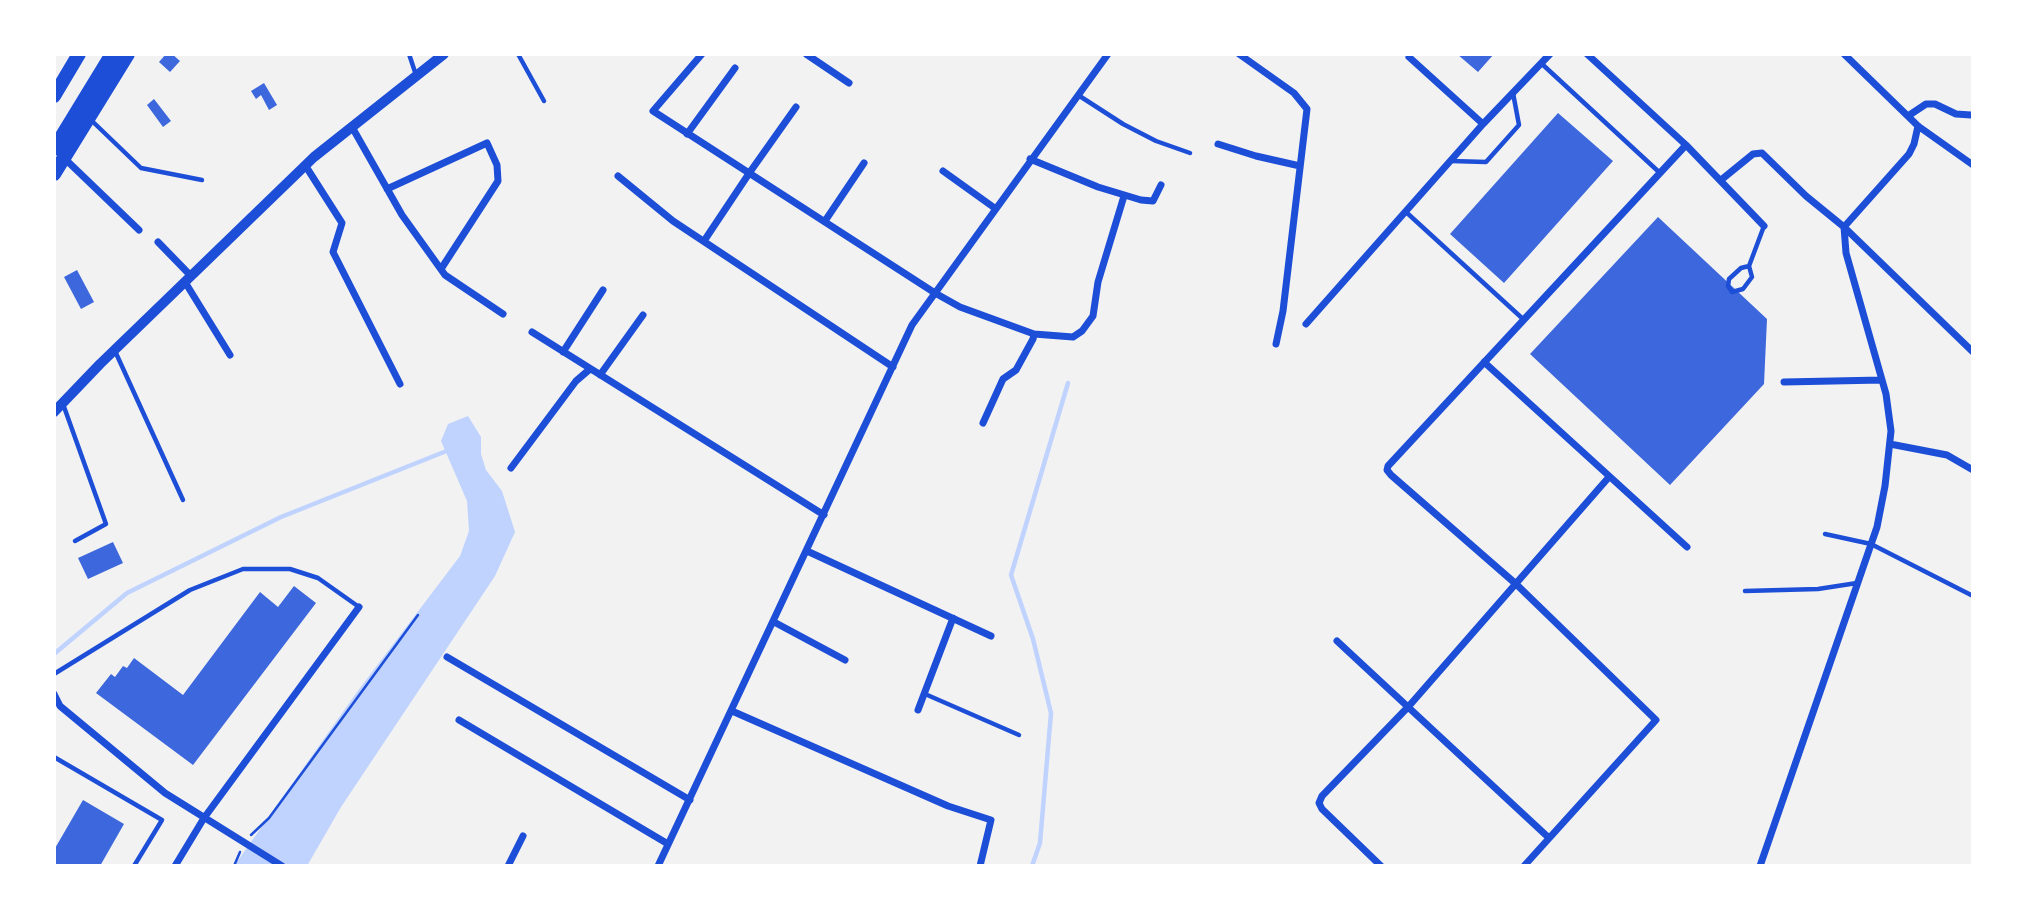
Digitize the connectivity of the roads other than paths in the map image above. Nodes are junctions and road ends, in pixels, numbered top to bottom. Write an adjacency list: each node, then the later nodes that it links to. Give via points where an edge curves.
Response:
1 (79, 54): 21 (highway)
2 (112, 54): 24 (highway)
3 (128, 54): 24 (highway)
4 (409, 54): 17 (lane)
5 (444, 54): 17 (street)
6 (518, 54): 22 (lane)
7 (702, 54): 30 (street, via 653,111)
8 (806, 54): 18 (street)
9 (1108, 54): 20 (street)
10 (1239, 54): 40 (street, via 1294,93 1307,109)
11 (1550, 54): 15 (street)
12 (1587, 54): 32 (street)
13 (1844, 54): 26 (street)
14 (1409, 57): 27 (street)
15 (1541, 63): 19 (street); 43 (lane)
16 (735, 68): 30 (street)
17 (416, 76): 29 (street)
18 (849, 83)
19 (1513, 93): 27 (street); 36 (lane, via 1519,125 1486,162)
20 (1078, 95): 34 (lane, via 1123,124); 35 (street)
21 (54, 96)
22 (544, 101)
23 (796, 107): 42 (street)
24 (84, 114): 33 (highway); 46 (lane, via 141,168)
25 (1971, 115): 26 (street, via 1926,104)
26 (1908, 116): 28 (street)
27 (1483, 124): 36 (street)
28 (1918, 125): 38 (street); 55 (street, via 1909,154)
29 (352, 127): 39 (street); 49 (street)
30 (687, 134): 42 (street)
31 (1219, 144): 40 (street)
32 (1686, 145): 43 (street); 47 (street)
33 (58, 152): 44 (highway); 56 (street)
34 (1190, 153)
35 (1030, 159): 50 (street); 51 (street)
36 (1450, 161): 52 (street)
37 (864, 163): 53 (street)
38 (1973, 165)
39 (305, 166): 61 (street); 81 (street, via 342,222 333,251)
40 (1300, 166): 70 (street)
41 (943, 171): 51 (street)
42 (750, 172): 53 (street); 57 (street)
43 (1660, 173): 66 (street)
44 (54, 174)
45 (618, 176): 57 (street)
46 (202, 180)
47 (1721, 180): 54 (street); 55 (street, via 1753,153 1762,153)
48 (1161, 186): 50 (street, via 1153,201)
49 (387, 189): 60 (street); 60 (street, via 487,144 497,165 498,181)
50 (1124, 196): 69 (street, via 1098,282 1093,316 1073,337)
51 (996, 209): 63 (street)
52 (1405, 212): 66 (lane); 67 (street)
53 (825, 221): 63 (street)
54 (1764, 226): 59 (lane)
55 (1844, 227): 73 (street); 79 (street, via 1846,253)
56 (139, 230)
57 (704, 241): 76 (street)
58 (158, 242): 61 (street)
59 (1749, 266): 59 (lane, via 1728,279 1732,292 1743,289 1752,277)
60 (441, 269): 64 (street)
61 (188, 279): 71 (street); 74 (street)
62 (603, 290): 72 (street)
63 (935, 293): 69 (street); 76 (street, via 912,325)
64 (503, 314)
65 (642, 315): 78 (street)
66 (1524, 320): 75 (street)
67 (1306, 324)
68 (532, 332): 72 (street)
69 (1034, 334): 84 (street, via 1016,370 1003,379)
70 (1276, 344)
71 (114, 350): 82 (street); 89 (lane)
72 (563, 352): 77 (street)
73 (1973, 352)
74 (230, 355)
75 (1484, 362): 88 (street); 97 (street, via 1387,470)
76 (892, 367): 90 (street)
77 (590, 369): 78 (street); 86 (street, via 576,381)
78 (600, 375): 90 (street)
79 (1882, 380): 80 (street); 85 (street)
80 (1784, 382)
81 (400, 384)
82 (63, 403): 83 (street); 92 (lane, via 106,524)
83 (54, 412)
84 (983, 423)
85 (1890, 444): 87 (street, via 1947,455); 93 (street, via 1883,500)
86 (512, 468)
87 (1973, 470)
88 (1609, 477): 94 (street); 97 (street)
89 (183, 500)
90 (824, 515): 95 (street)
91 (1825, 534): 93 (lane)
92 (75, 541)
93 (1871, 544): 96 (street); 99 (lane)
94 (1686, 547)
95 (807, 551): 101 (street); 102 (street)
96 (1857, 583): 98 (lane); 129 (street)
97 (1516, 584): 110 (street); 119 (street, via 1656,720)
98 (1745, 591)
99 (1973, 596)
100 (359, 607): 107 (lane, via 318,578 290,569 243,569 190,590); 117 (street)
101 (953, 618): 103 (street); 109 (street)
102 (774, 622): 106 (street); 112 (street)
103 (991, 636)
104 (1337, 641): 110 (street)
105 (447, 657): 116 (street)
106 (845, 660)
107 (54, 674)
108 (54, 694): 117 (street, via 60,706 165,793)
109 (924, 694): 111 (street); 114 (lane)
110 (1409, 706): 119 (street); 127 (street, via 1319,803)
111 (918, 710)
112 (732, 711): 116 (street); 126 (street, via 948,806 991,820)
113 (459, 720): 120 (street)
114 (1018, 735)
115 (54, 757): 121 (lane, via 162,821)
116 (690, 800): 120 (street)
117 (204, 818): 122 (street); 123 (street)
118 (523, 836): 124 (street)
119 (1549, 838): 128 (street)
120 (668, 844): 125 (street)
121 (134, 866)
122 (175, 866)
123 (282, 866)
124 (508, 866)
125 (658, 866)
126 (980, 866)
127 (1381, 866)
128 (1524, 866)
129 (1760, 866)

